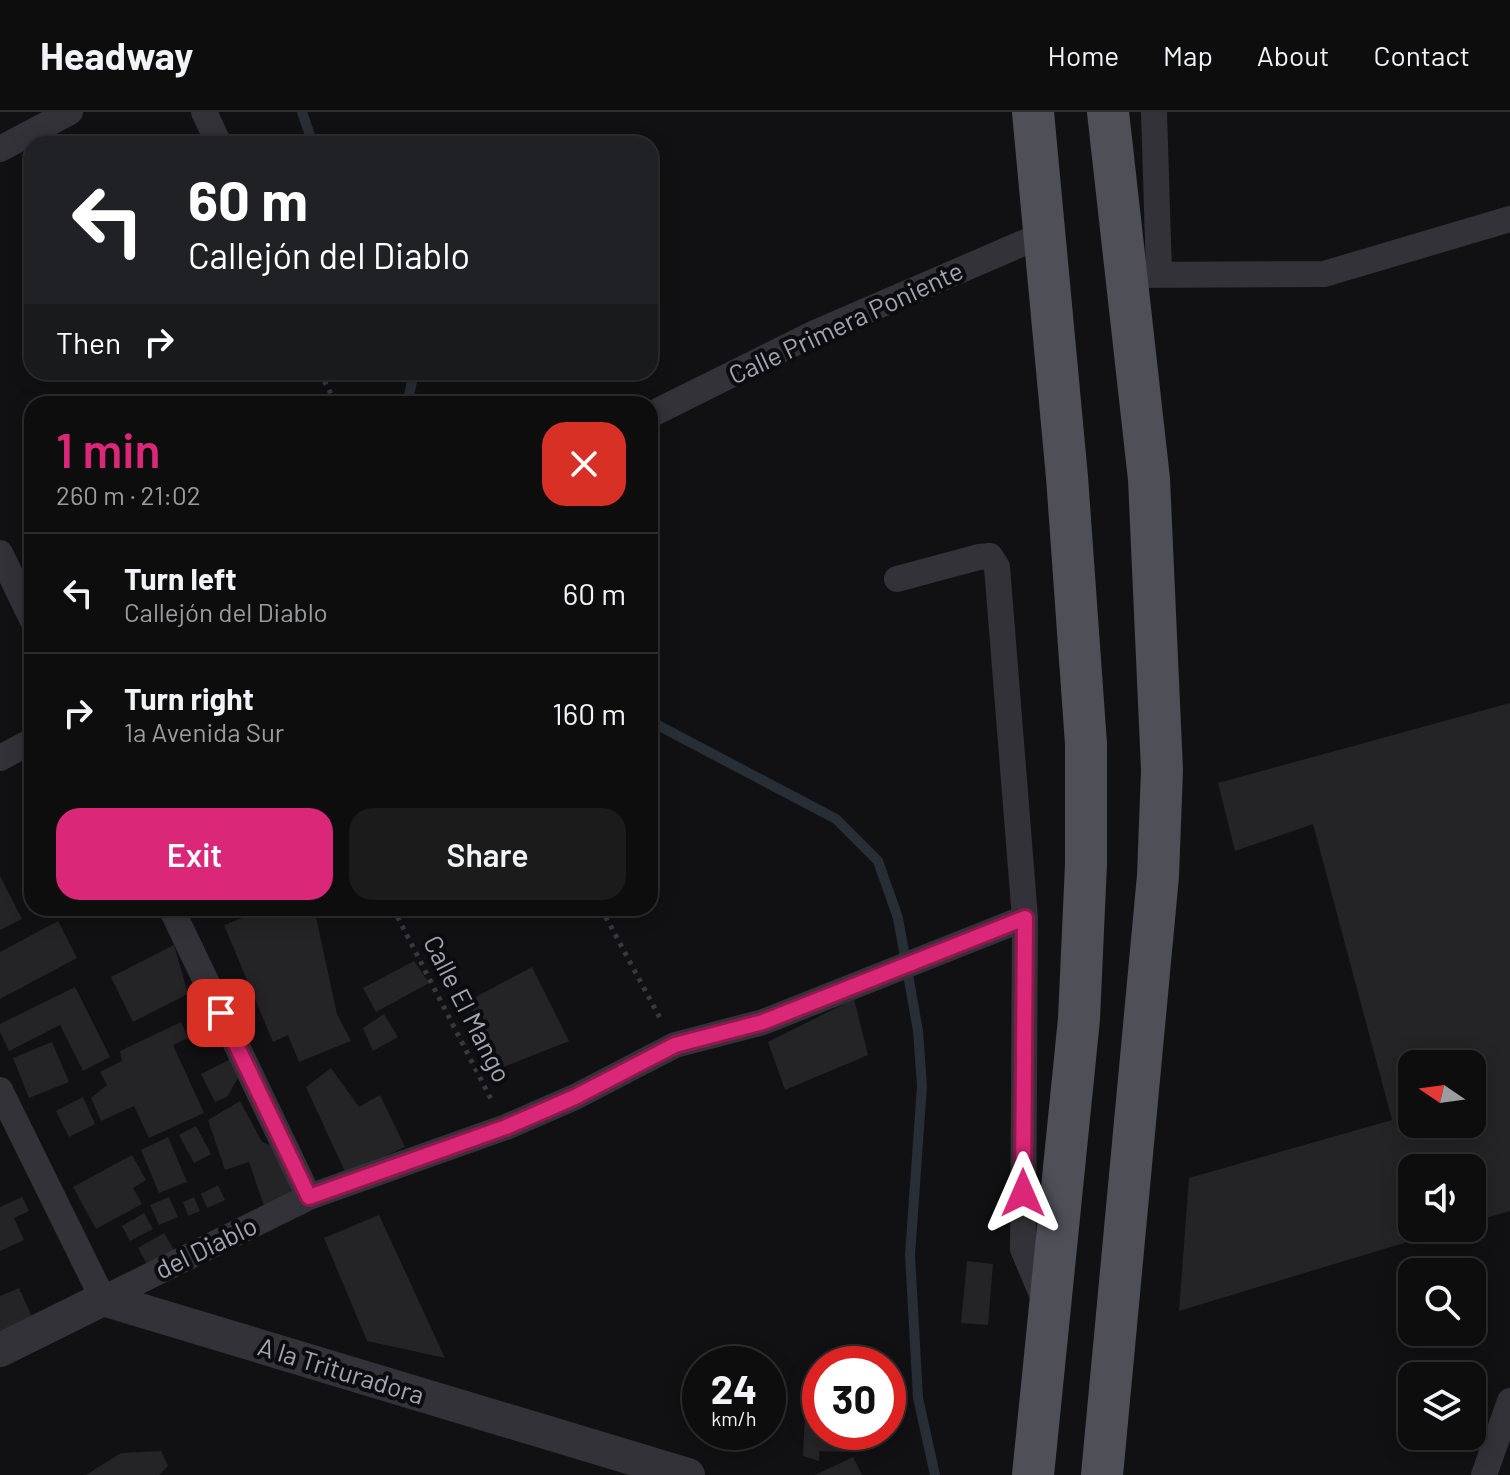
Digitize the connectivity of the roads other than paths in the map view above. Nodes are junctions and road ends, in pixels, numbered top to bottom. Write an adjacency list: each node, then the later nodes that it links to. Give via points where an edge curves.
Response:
1 (70, 112): 7 (street)
2 (204, 112): 8 (street)
3 (1033, 112): 11 (main road)
4 (1108, 112): 12 (main road)
5 (1154, 112): 12 (street)
6 (24, 136): 9 (street)
7 (25, 136)
8 (215, 136)
9 (0, 149)
10 (1510, 219): 12 (street, via 1324,274)
11 (1044, 234): 13 (street, Calle Primera Poniente, via 815,333); 24 (main road, via 1086,744 1079,1019)
12 (1142, 274): 30 (main road, via 1162,770 1158,876)
13 (658, 411)
14 (0, 553): 16 (street)
15 (897, 579): 20 (street, via 979,557 990,556 997,567)
16 (24, 602)
17 (24, 745): 18 (street)
18 (0, 758)
19 (175, 916): 22 (street)
20 (1025, 918): 22 (street, del Diablo, via 763,1022 675,1045 506,1127); 24 (street, via 1023,1249)
21 (0, 1090): 23 (street)
22 (309, 1197): 23 (street, del Diablo)
23 (103, 1299): 25 (street); 28 (street, A la Trituradora)
24 (1051, 1315): 29 (main road)
25 (0, 1350)
26 (1510, 1401): 27 (street)
27 (1495, 1459)
28 (688, 1475)
29 (1033, 1475)
30 (1102, 1475)

